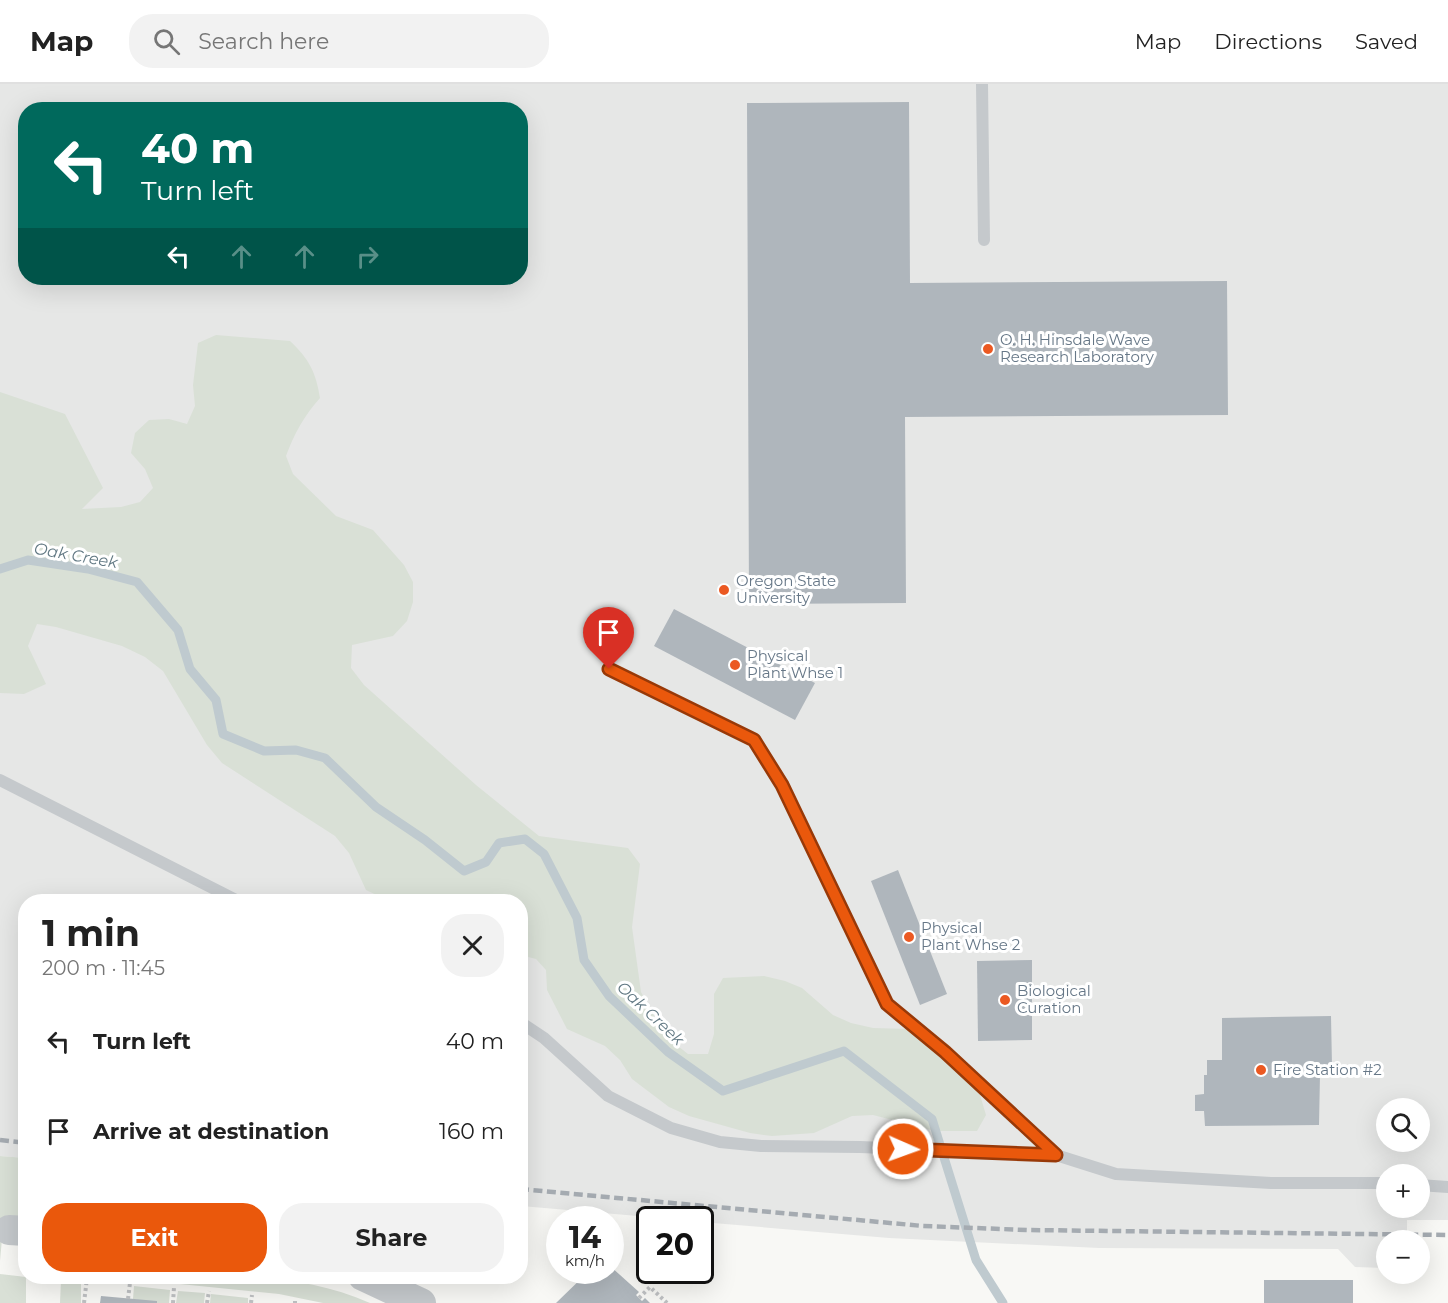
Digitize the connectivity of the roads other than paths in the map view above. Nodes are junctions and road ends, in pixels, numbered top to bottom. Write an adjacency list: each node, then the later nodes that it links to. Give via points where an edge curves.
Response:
1 (982, 84): 2 (lane)
2 (984, 240)
3 (609, 669): 7 (lane, via 754,740 782,785 887,1004)
4 (0, 780): 5 (lane)
5 (224, 894)
6 (528, 1027): 7 (lane, via 608,1096 671,1128 720,1142)
7 (1056, 1155): 8 (lane, via 1116,1174 1271,1183)
8 (1376, 1183)
9 (1430, 1185): 10 (lane)
10 (1448, 1186)
11 (380, 1284): 12 (street)
12 (421, 1303)

